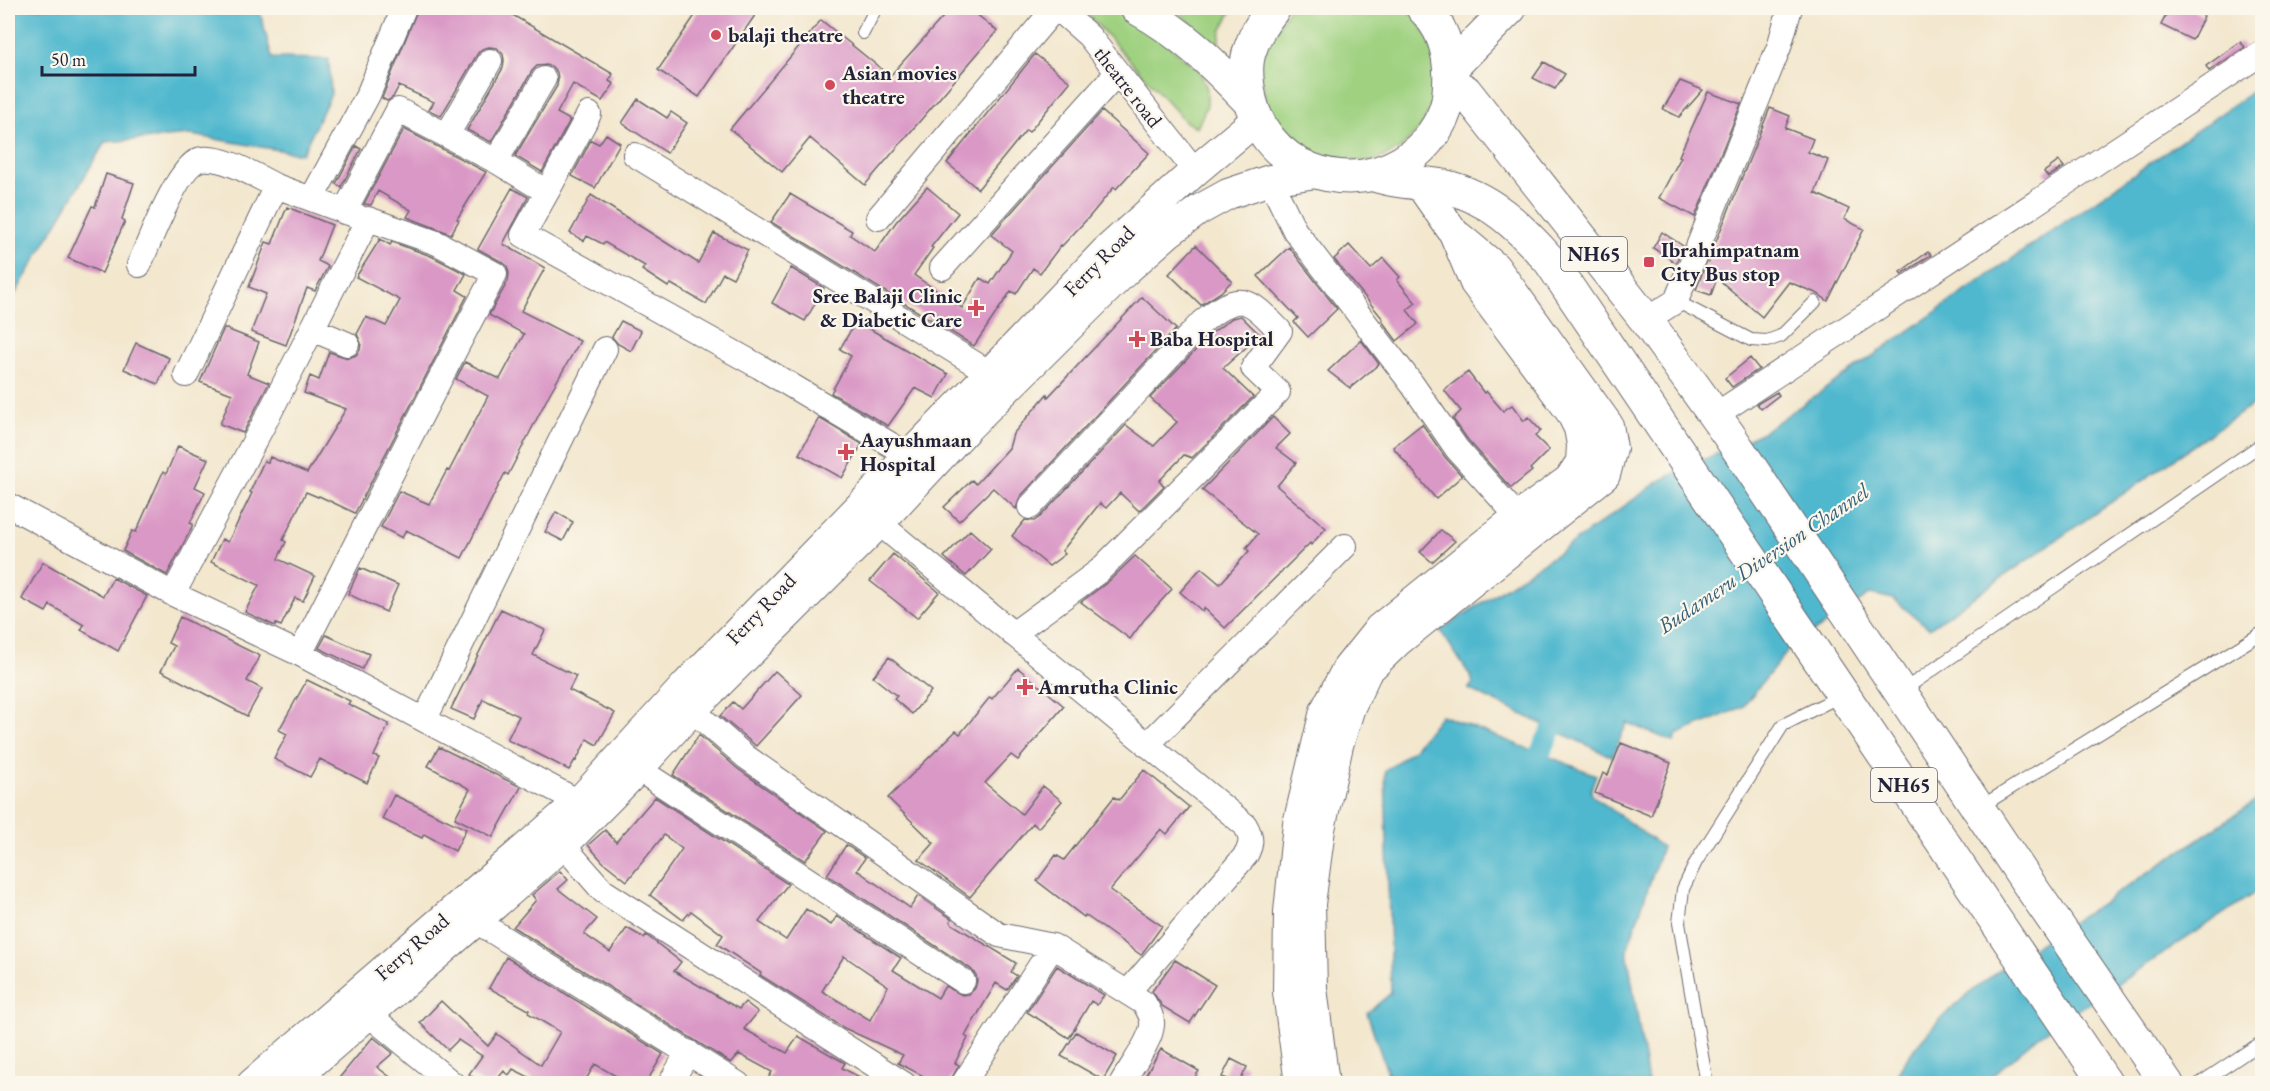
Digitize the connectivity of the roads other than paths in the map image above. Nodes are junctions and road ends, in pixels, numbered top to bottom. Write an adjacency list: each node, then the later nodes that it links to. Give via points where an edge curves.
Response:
1 (404, 8): 27 (street, via 368,95)
2 (876, 8): 9 (lane)
3 (1056, 8): 12 (street, theatre road, via 1089,36); 29 (street)
4 (1137, 8): 15 (highway, NH65, via 1212,61)
5 (1274, 8): 15 (highway, via 1261,23 1250,48 1246,74)
6 (1423, 8): 13 (highway, NH65, via 1444,40)
7 (1510, 8): 13 (highway)
8 (1790, 8): 35 (street, via 1779,48)
9 (863, 33)
10 (2262, 52): 43 (street)
11 (490, 61): 17 (street)
12 (1117, 73): 20 (street, theatre road); 34 (street)
13 (1450, 76): 22 (highway, NH65, via 1449,96 1440,123 1424,146 1401,164); 37 (highway, NH65)
14 (544, 78): 19 (street)
15 (1253, 111): 20 (street, Ferry Road); 21 (highway, NH65, via 1281,153)
16 (589, 114): 26 (street)
17 (447, 135): 19 (street); 28 (street, via 398,110)
18 (635, 155): 41 (street)
19 (496, 161): 26 (street)
20 (1195, 171): 32 (street, Ferry Road)
21 (1316, 173): 22 (highway, NH65, via 1346,178); 23 (street, Ferry Road)
22 (1376, 175): 24 (highway, NH65)
23 (1270, 180): 32 (street, Ferry Road, via 1228,194); 48 (street, via 1294,231 1457,449)
24 (1419, 183): 31 (street); 56 (highway, NH65, via 1444,186 1481,200 1517,225 1550,261)
25 (276, 186): 27 (street); 33 (street, via 228,163 199,160 176,184); 42 (street)
26 (547, 192): 45 (street, via 524,235 760,367)
27 (312, 198): 28 (street)
28 (344, 212): 30 (street)
29 (878, 218)
30 (368, 219): 38 (street); 54 (street, via 437,243 495,274)
31 (1454, 233): 48 (street, via 1475,283 1572,412 1579,428 1581,462 1569,480); 81 (street, via 1495,267 1608,425 1612,448 1605,475 1398,641 1367,671 1350,707 1320,829 1311,904 1312,988)
32 (1114, 262): 41 (street, Ferry Road); 45 (street, Ferry Road, via 968,427)
33 (140, 265)
34 (942, 268)
35 (1676, 301): 36 (lane, via 1751,340 1767,341 1781,336); 37 (street)
36 (1815, 302)
37 (1646, 320): 43 (highway, NH65)
38 (312, 329): 39 (street); 51 (street)
39 (347, 344)
40 (604, 349): 58 (street)
41 (990, 373): 45 (street, Ferry Road)
42 (186, 375)
43 (1721, 425): 55 (highway, NH65)
44 (2262, 444): 55 (lane)
45 (918, 464): 49 (street, Ferry Road); 57 (street, Ferry Road)
46 (8, 506): 51 (street)
47 (1030, 507): 53 (street, via 1202,322 1222,306 1245,301 1280,331 1253,368 1278,392 1099,571)
48 (1518, 517): 80 (street, via 1379,629 1347,669 1325,711 1298,824 1289,912 1288,992)
49 (879, 523): 53 (street); 57 (street, Ferry Road)
50 (1345, 546): 59 (street)
51 (173, 594): 54 (street)
52 (2262, 633): 62 (lane)
53 (1013, 634): 59 (street)
54 (300, 654): 58 (street)
55 (1901, 691): 62 (highway, NH65)
56 (1843, 694): 71 (highway, NH65); 82 (lane, via 1784,725 1696,862 1683,889 1679,922)
57 (694, 698): 60 (street, Ferry Road); 61 (street, Ferry Road); 65 (street, via 746,757 999,935)
58 (425, 719): 61 (street)
59 (1147, 745): 67 (street, via 1245,825 1251,845)
60 (638, 769): 61 (street, Ferry Road); 66 (street)
61 (585, 808): 63 (street, Ferry Road); 72 (street, Ferry Road)
62 (1979, 808): 83 (highway, NH65)
63 (563, 845): 64 (street, Ferry Road); 77 (street, via 603,891)
64 (476, 921): 68 (street, Ferry Road); 70 (street)
65 (1053, 945): 67 (street); 78 (street)
66 (963, 981)
67 (1128, 992): 79 (street, via 1144,1004 1152,1026)
68 (368, 1014): 73 (street, Ferry Road); 74 (street)
69 (2262, 1042): 84 (lane)
70 (688, 1052): 75 (street); 76 (street)
71 (2104, 1081)
72 (252, 1083)
73 (288, 1083)
74 (453, 1083)
75 (670, 1083)
76 (738, 1083)
77 (904, 1083)
78 (963, 1083)
79 (1121, 1083)
80 (1300, 1083)
81 (1324, 1083)
82 (1707, 1083)
83 (2167, 1083)
84 (2199, 1083)

